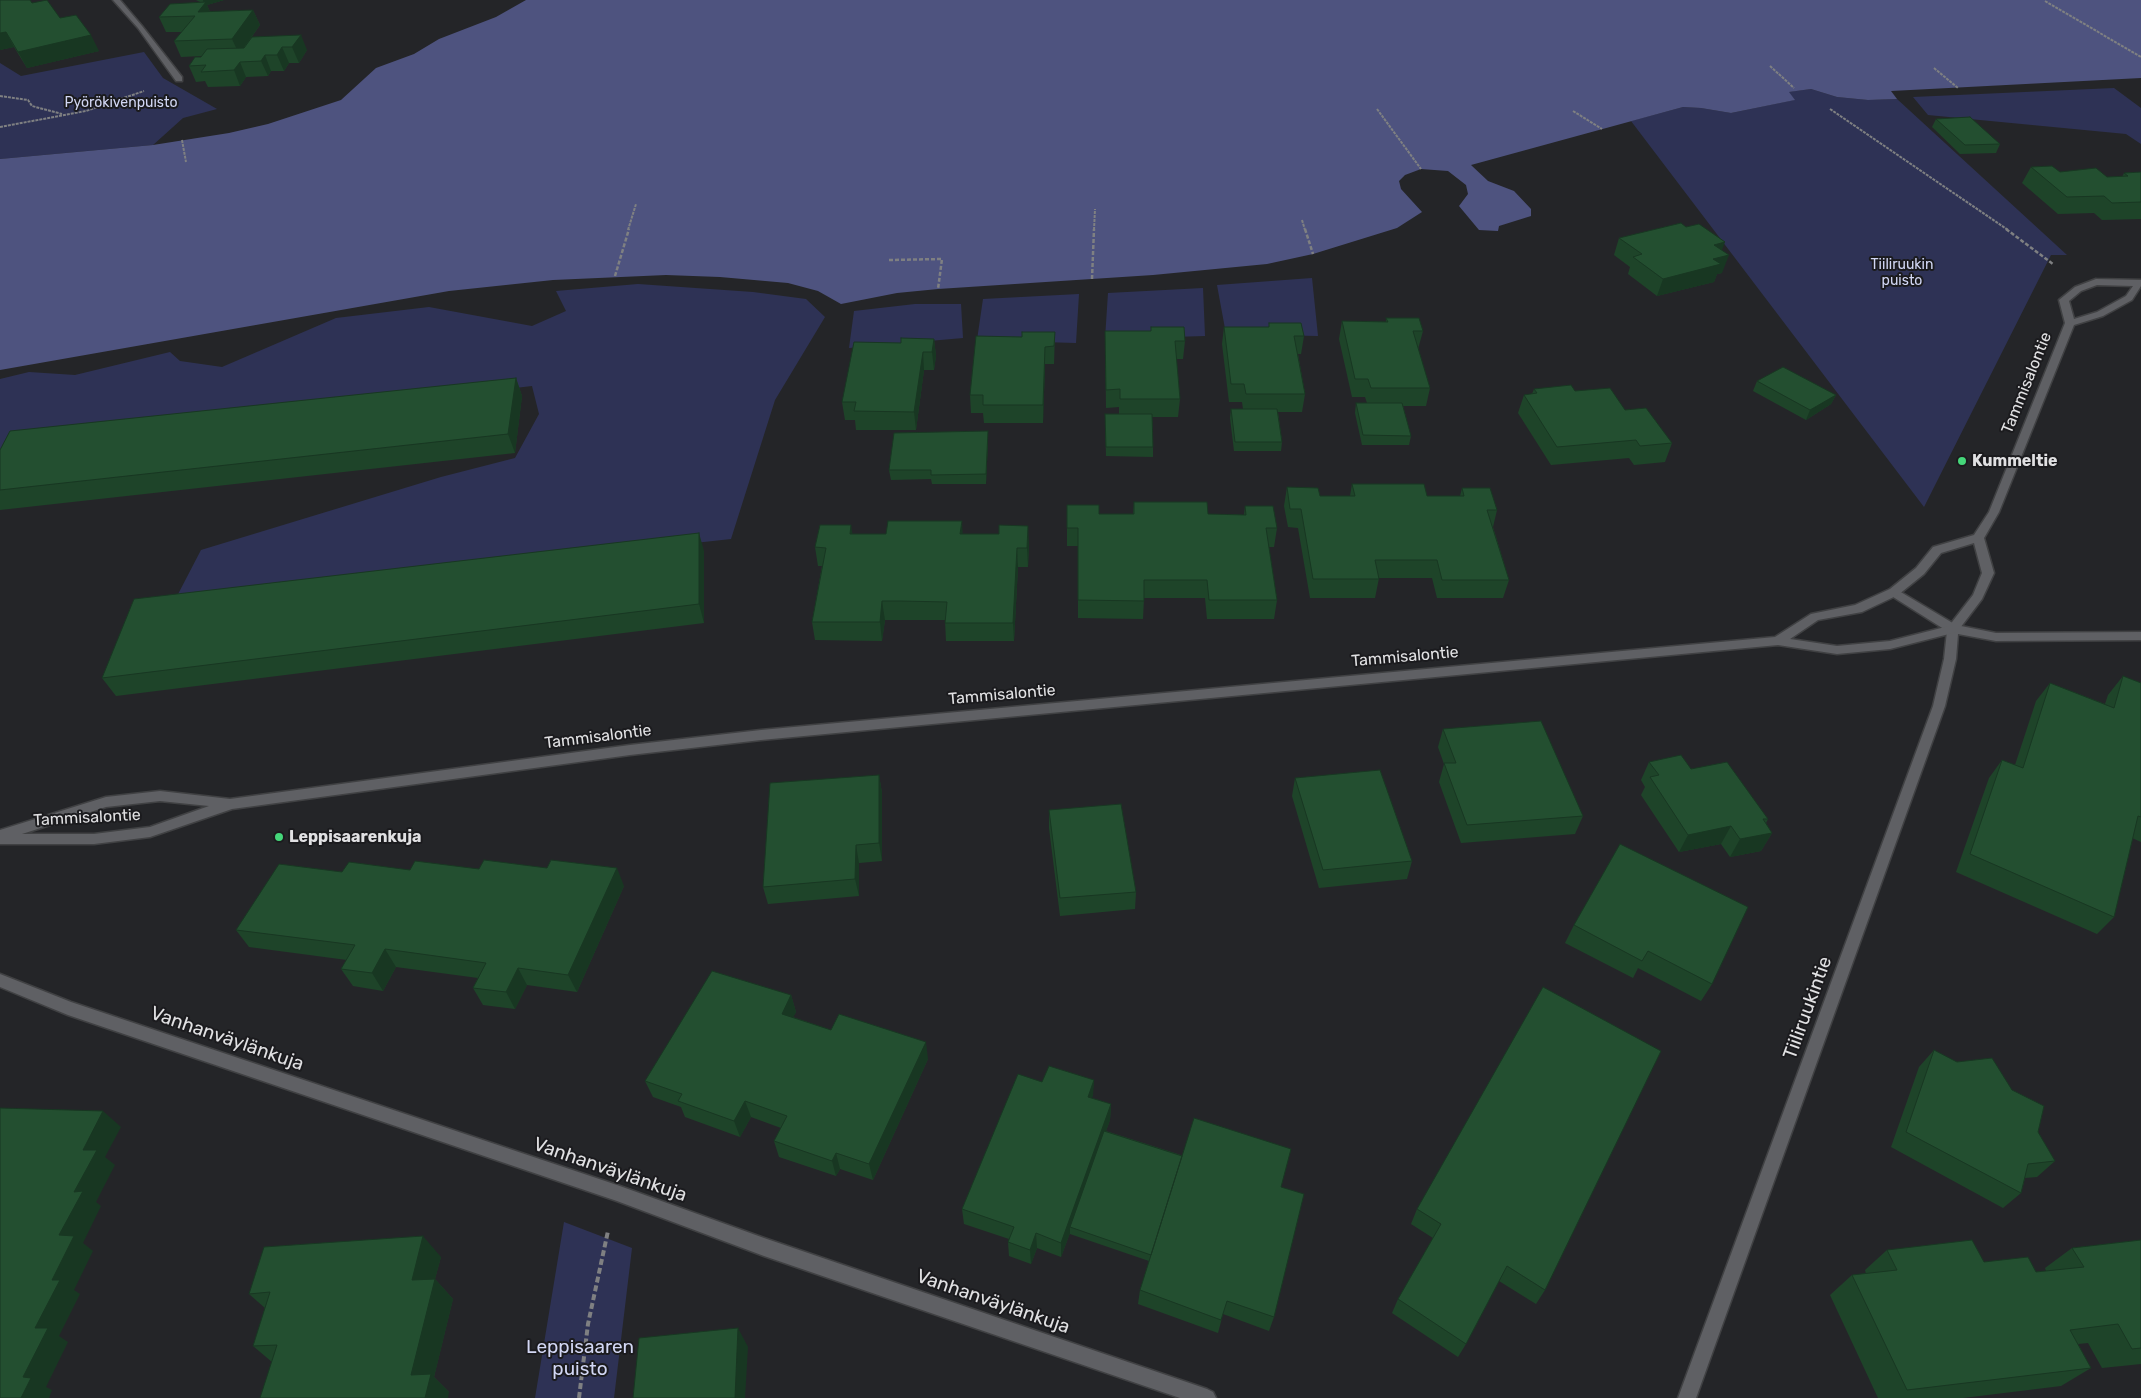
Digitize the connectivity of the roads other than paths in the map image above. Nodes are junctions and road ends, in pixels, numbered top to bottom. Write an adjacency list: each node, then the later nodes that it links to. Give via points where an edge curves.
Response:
1 (116, 0): 2 (street)
2 (179, 79)
3 (2140, 284): 4 (street, Tammisalontie, via 2129,298 2100,314); 4 (street, Tammisalontie, via 2096,282 2078,289 2064,300)
4 (2070, 323): 5 (street, Tammisalontie, via 1994,512)
5 (1978, 538): 6 (street, Tammisalontie, via 1937,550 1920,571); 7 (street, via 1988,573 1978,596)
6 (1894, 592): 7 (street); 9 (street, Tammisalontie, via 1858,609 1815,617)
7 (1954, 629): 8 (street, via 1996,637); 9 (street, Tammisalontie, via 1890,645 1837,650); 15 (street, Tiiliruukintie, via 1939,706)
8 (2141, 636)
9 (1778, 641): 10 (street, Tammisalontie, via 761,735)
10 (231, 804): 11 (street, Tammisalontie, via 160,796 106,802); 12 (street, Tammisalontie, via 150,832 94,839)
11 (0, 835)
12 (0, 839)
13 (0, 980): 14 (street, Vanhanväylänkuja, via 68,1008 617,1193 764,1247)
14 (1207, 1398)
15 (1688, 1398)

